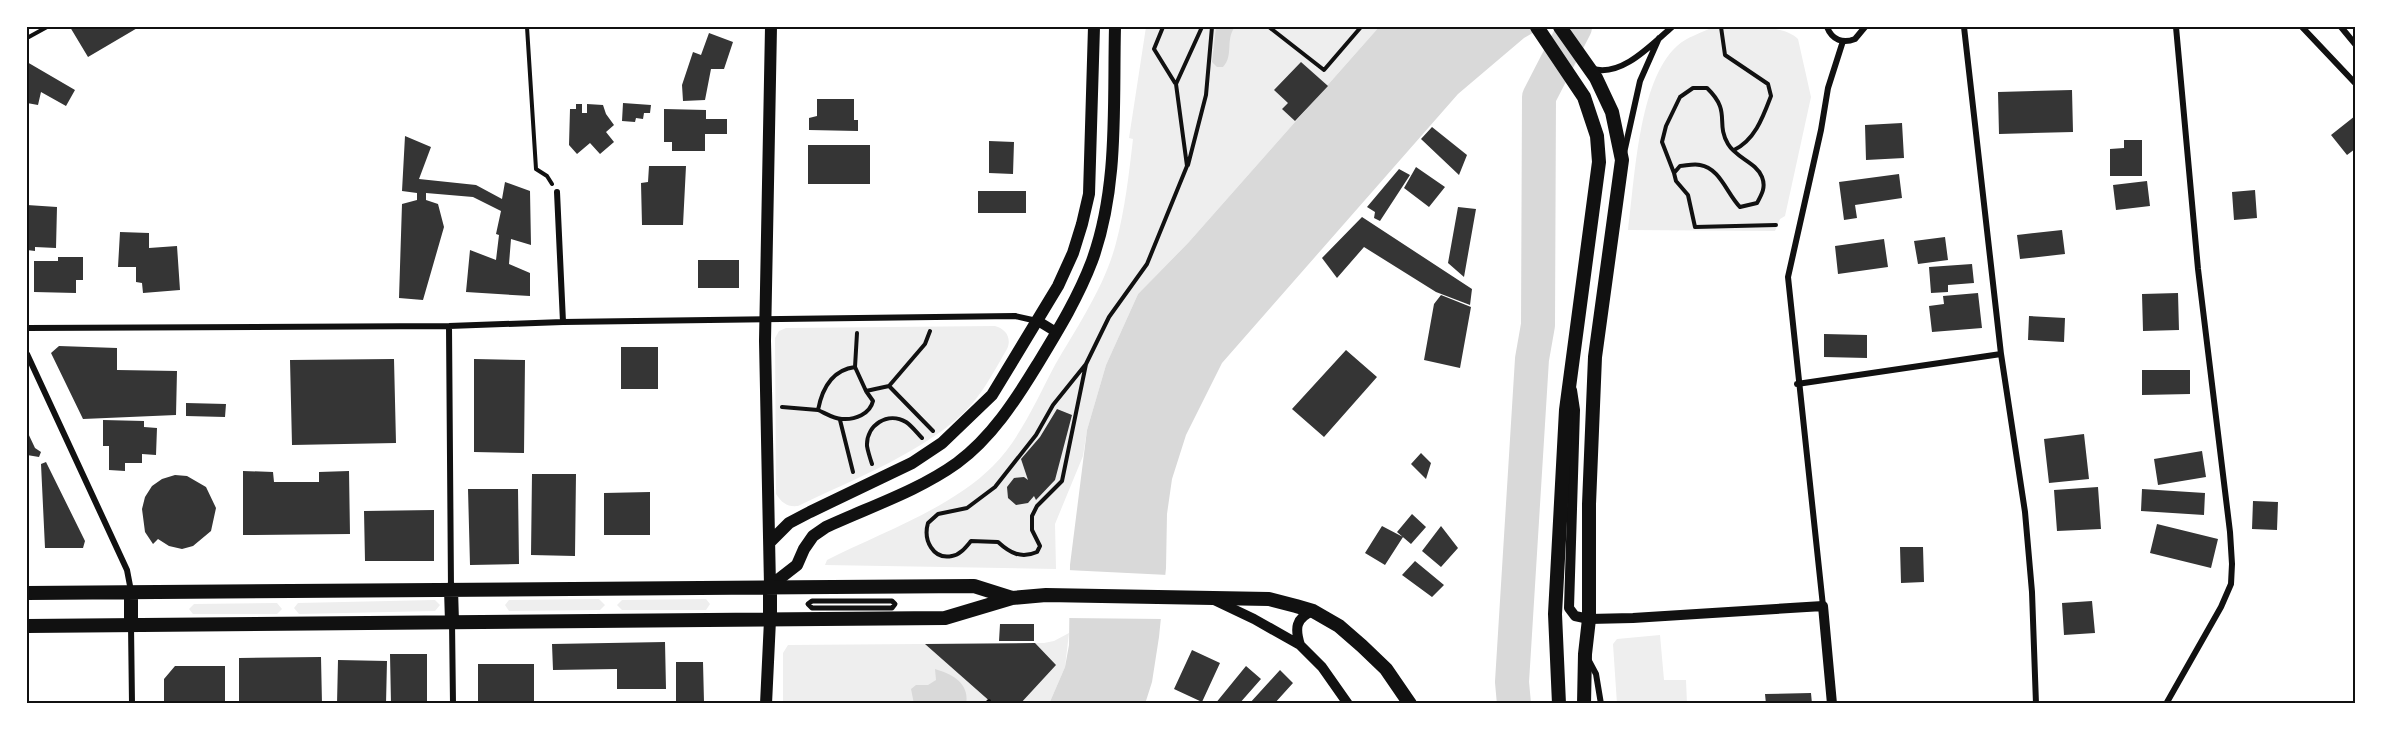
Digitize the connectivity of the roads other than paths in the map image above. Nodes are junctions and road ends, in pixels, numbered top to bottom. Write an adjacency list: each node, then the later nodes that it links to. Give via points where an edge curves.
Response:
1 (771, 27): 20 (main road)
2 (1094, 27): 21 (main road, via 1089,194 1073,253)
3 (1115, 27): 25 (main road, via 1112,158 1106,211 1092,262)
4 (1537, 27): 28 (main road, via 1584,97 1599,162)
5 (1560, 27): 16 (main road)
6 (1672, 27): 13 (street)
7 (1827, 27): 14 (street)
8 (1865, 27): 14 (street, via 1855,39)
9 (1964, 27): 27 (street)
10 (2176, 27): 57 (street, via 2198,269 2232,564 2231,584 2221,607)
11 (2302, 27): 17 (street)
12 (2341, 27): 15 (street)
13 (1659, 38): 16 (street, via 1621,67); 18 (street, via 1640,81)
14 (1843, 41): 29 (street, via 1828,88 1788,277)
15 (2355, 44)
16 (1593, 73): 18 (main road, via 1612,112)
17 (2355, 82)
18 (1622, 160): 40 (main road, via 1595,357)
19 (557, 192): 22 (street)
20 (766, 318): 21 (street, via 1015,316); 22 (street); 30 (main road)
21 (1038, 321): 25 (street); 30 (main road, via 992,395 942,443 912,463 789,524)
22 (563, 322): 23 (street)
23 (449, 326): 24 (street); 32 (street)
24 (27, 328)
25 (1056, 332): 31 (main road, via 1014,402 957,463 913,488 826,527 813,536 797,565)
26 (27, 354): 33 (street, via 127,570)
27 (2001, 354): 29 (street); 56 (street, via 2025,512)
28 (1570, 381): 40 (street, via 1575,410 1569,608 1575,616); 52 (main road, via 1555,614)
29 (1797, 384): 38 (street)
30 (770, 542): 31 (main road)
31 (770, 586): 32 (main road); 36 (main road, via 974,586); 41 (main road)
32 (451, 589): 33 (main road); 42 (main road)
33 (131, 592): 34 (main road); 43 (main road)
34 (27, 593)
35 (1209, 597): 36 (main road); 39 (main road, via 1269,599); 45 (street)
36 (1012, 598): 41 (main road, via 945,618)
37 (892, 601): 37 (street, via 892,608 812,608 808,604)
38 (1823, 606): 40 (street); 55 (street)
39 (1313, 611): 45 (street, via 1297,623); 51 (main road, via 1339,626 1386,669)
40 (1589, 619): 46 (main road)
41 (770, 620): 42 (main road); 49 (main road)
42 (452, 622): 43 (main road); 48 (street)
43 (131, 625): 44 (main road); 47 (street)
44 (27, 626)
45 (1300, 645): 50 (street, via 1322,667)
46 (1585, 654): 53 (main road); 54 (street, via 1596,674)
47 (132, 704)
48 (453, 704)
49 (766, 704)
50 (1348, 704)
51 (1410, 704)
52 (1559, 704)
53 (1584, 704)
54 (1601, 704)
55 (1833, 704)
56 (2036, 704)
57 (2166, 704)

